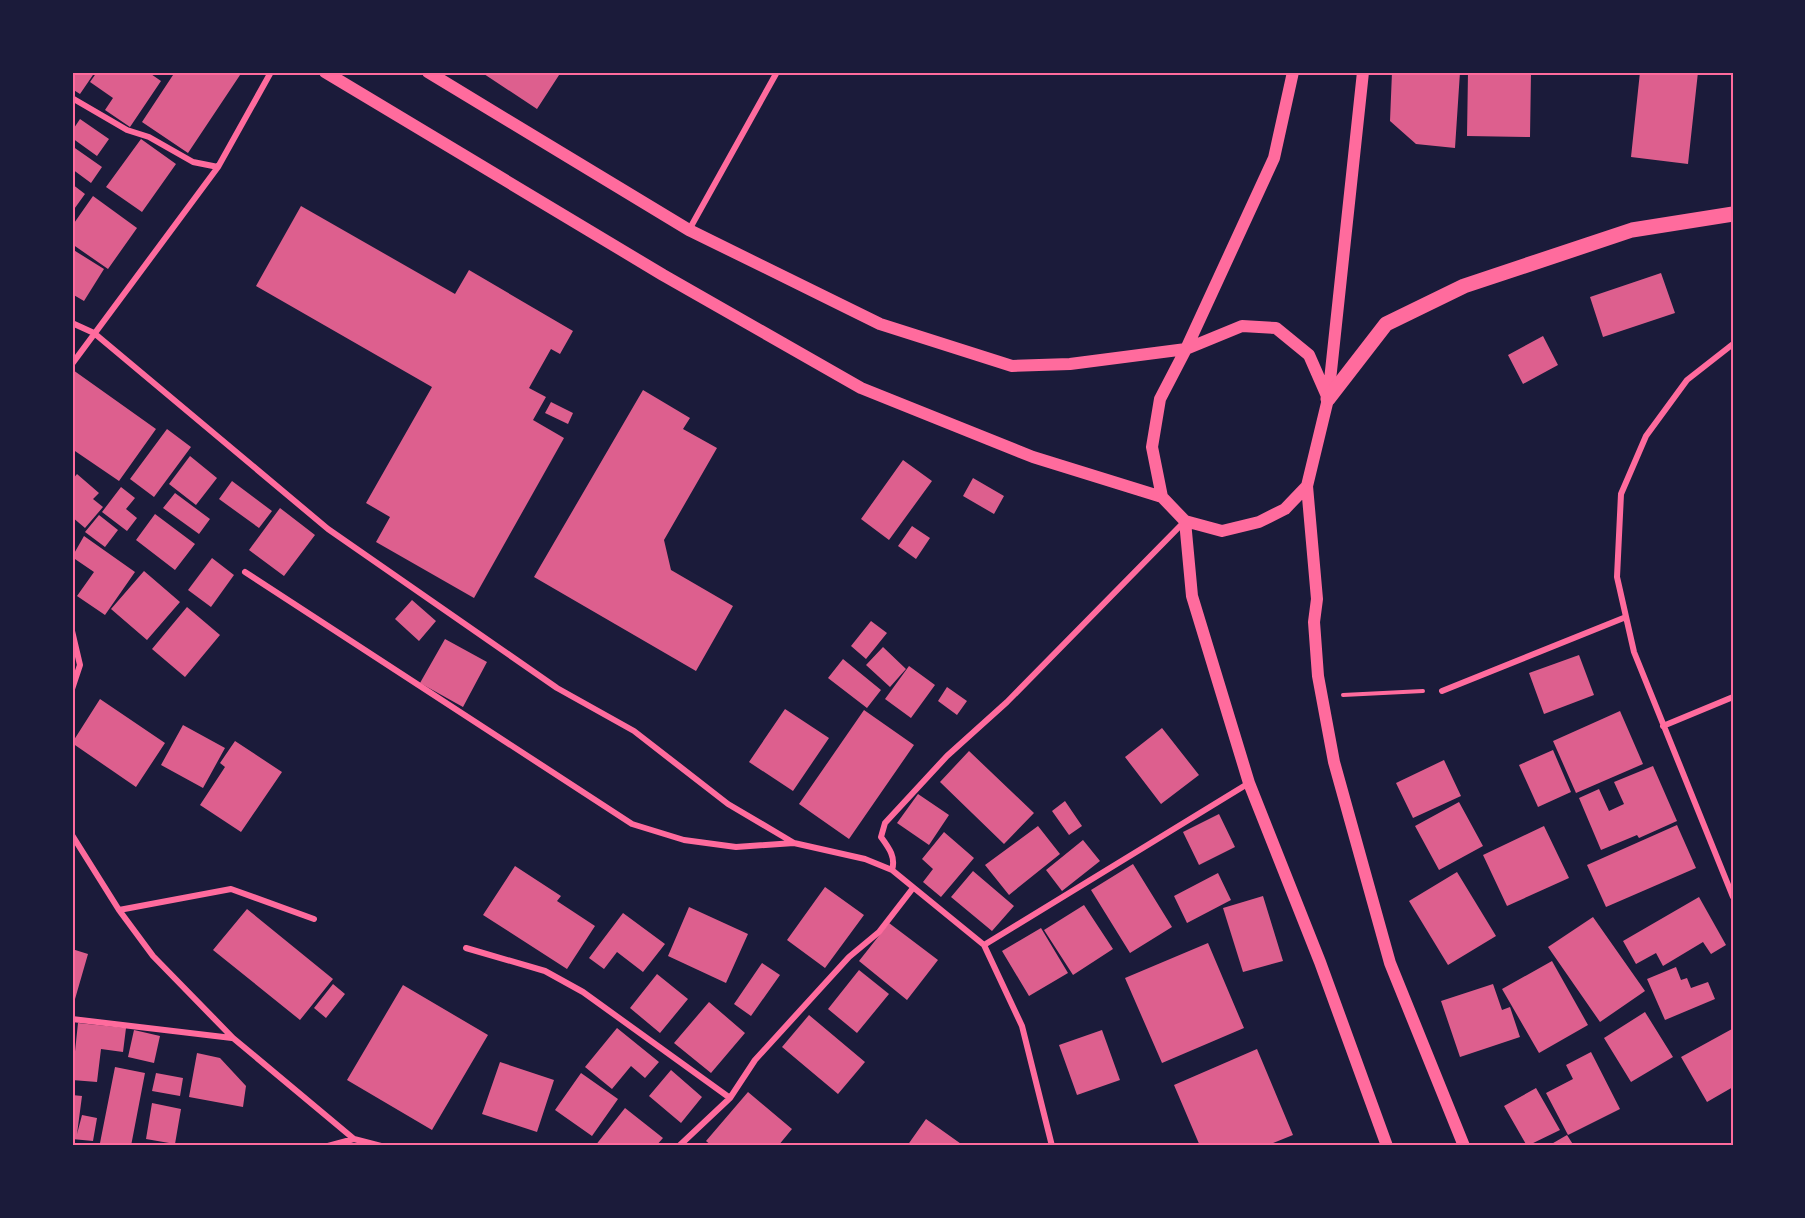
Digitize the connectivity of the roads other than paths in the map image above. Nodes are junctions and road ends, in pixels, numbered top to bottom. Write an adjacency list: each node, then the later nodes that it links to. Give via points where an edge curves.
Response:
1 (271, 72): 9 (street)
2 (325, 72): 19 (main road, via 663,275 861,388 1033,457)
3 (428, 72): 11 (main road)
4 (777, 72): 11 (street)
5 (1293, 72): 15 (main road, via 1274,158)
6 (1363, 72): 17 (main road)
7 (74, 99): 8 (street); 9 (street, via 193,162)
8 (72, 107)
9 (218, 167): 13 (street)
10 (1733, 214): 17 (main road, via 1632,230 1464,286 1386,324)
11 (689, 230): 15 (main road, via 880,324 1012,366 1070,364)
12 (72, 323): 13 (street)
13 (94, 333): 16 (street); 30 (street, via 328,529 557,688 634,731 728,804)
14 (1733, 344): 22 (street, via 1687,380 1646,436 1621,494 1617,577)
15 (1186, 349): 17 (main road, via 1242,326 1276,328 1309,355); 19 (main road, via 1160,399 1152,447)
16 (72, 364)
17 (1328, 399): 18 (main road)
18 (1307, 486): 20 (main road, via 1285,509 1259,522 1222,531); 47 (main road, via 1321,696 1345,804 1390,963)
19 (1162, 497): 20 (main road)
20 (1185, 521): 28 (main road, via 1192,596); 31 (street, via 1007,702 947,756 885,823 881,837 892,853)
21 (245, 572): 30 (street, via 632,824 684,840 736,847)
22 (1626, 617): 25 (street); 27 (street, via 1634,652)
23 (72, 631): 24 (street, via 80,664)
24 (72, 689)
25 (1442, 691)
26 (1733, 697): 27 (street)
27 (1663, 726): 33 (street)
28 (1249, 783): 36 (street); 46 (main road)
29 (72, 835): 34 (street)
30 (794, 843): 31 (street, via 865,859)
31 (892, 870): 32 (street)
32 (913, 888): 36 (street); 40 (street, via 879,932 849,957 756,1060)
33 (1733, 897)
34 (119, 910): 35 (street, via 231,889); 39 (street, via 153,956)
35 (314, 919)
36 (984, 945): 45 (street, via 1022,1026)
37 (466, 948): 40 (street, via 545,971 583,992)
38 (72, 1018): 39 (street)
39 (233, 1038): 41 (street)
40 (730, 1098): 44 (street)
41 (354, 1139): 42 (street); 43 (street)
42 (328, 1146)
43 (381, 1146)
44 (679, 1146)
45 (1052, 1146)
46 (1387, 1146)
47 (1464, 1146)

